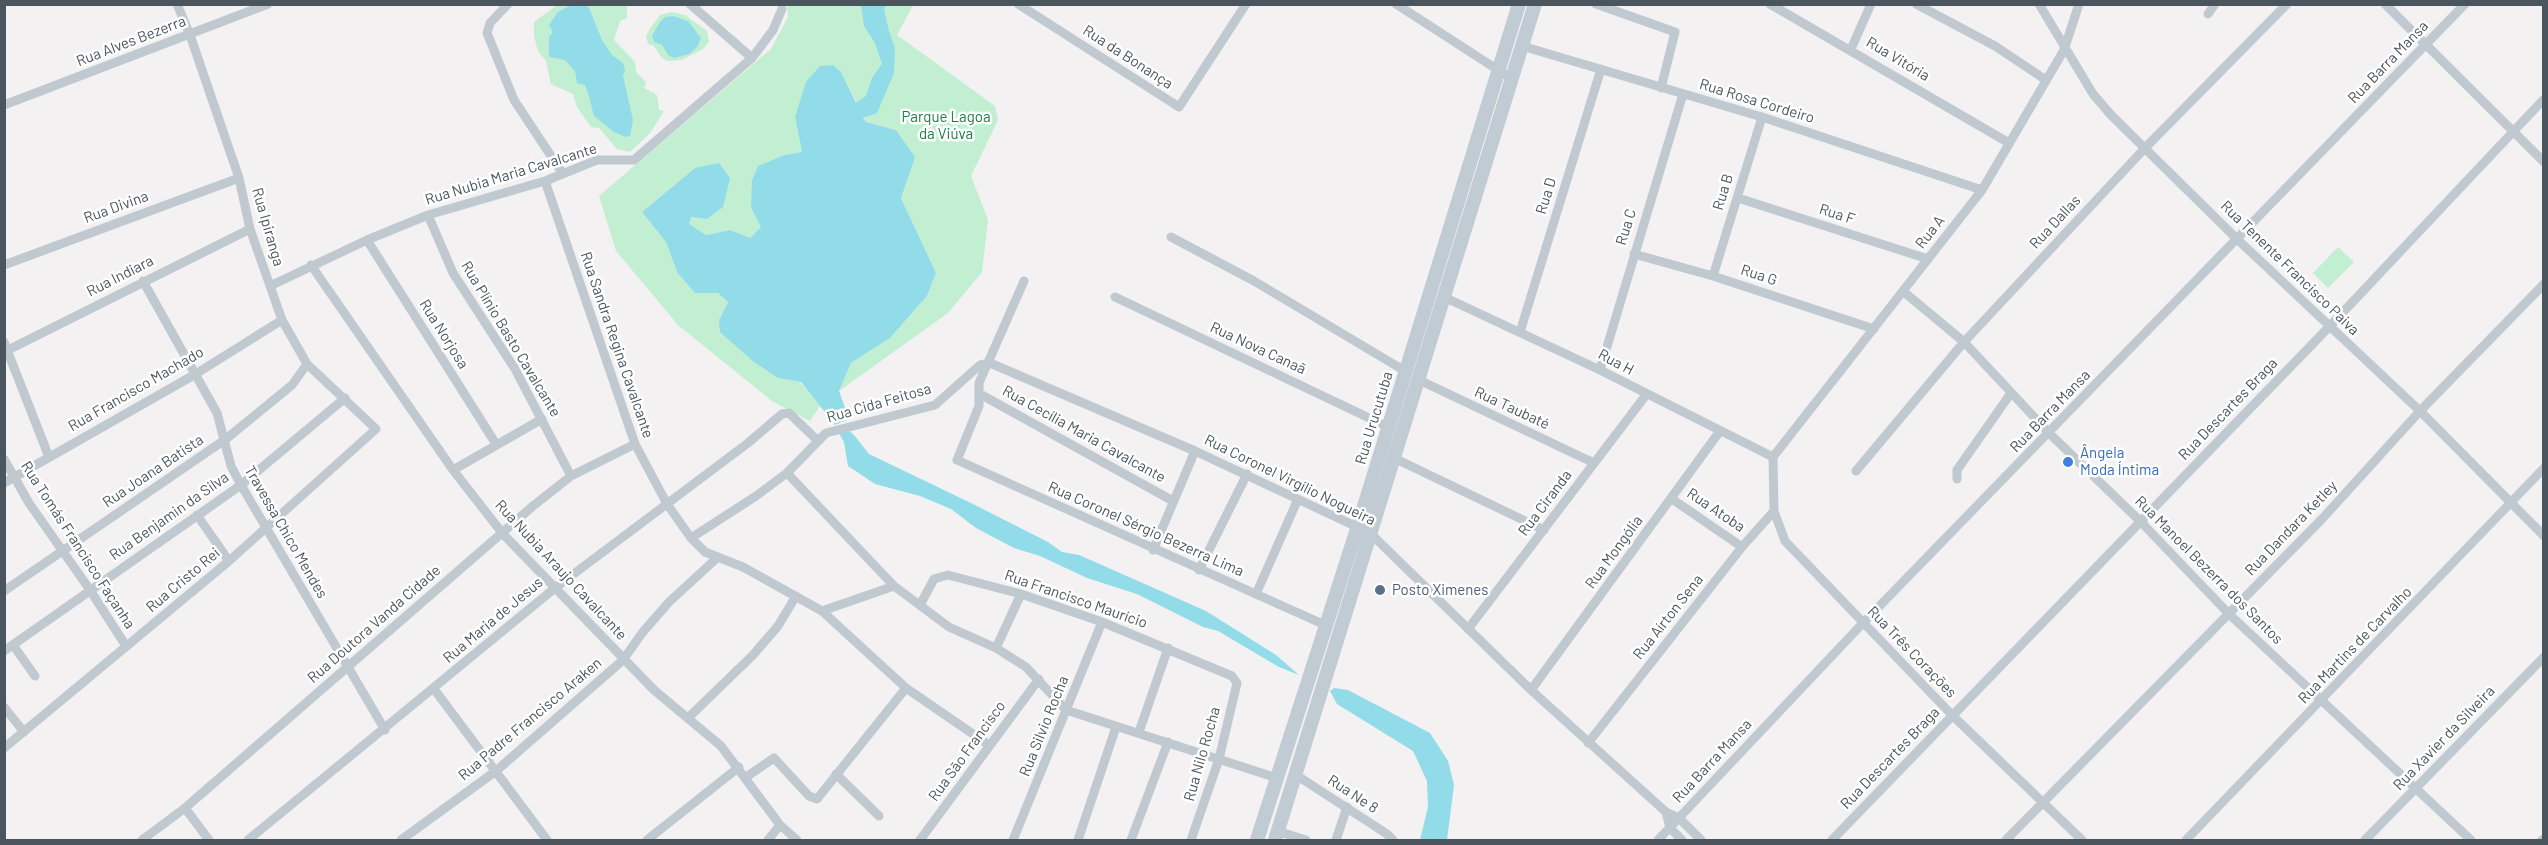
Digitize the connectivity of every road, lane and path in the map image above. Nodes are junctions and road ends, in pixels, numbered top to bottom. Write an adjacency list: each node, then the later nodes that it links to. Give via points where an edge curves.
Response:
1 (177, 4): 22 (street, Rua Ipiranga)
2 (268, 4): 22 (street, Rua Alves Bezerra)
3 (508, 4): 41 (street, via 490,23 487,33 514,100)
4 (690, 4): 27 (street)
5 (1018, 4): 6 (street, Rua da Bonança, via 1179,107)
6 (1246, 4)
7 (1396, 4): 29 (street)
8 (1519, 4): 29 (street, Rua Urucutuba)
9 (1535, 4): 24 (street, Rua Urucutuba)
10 (1596, 4): 32 (street, via 1675,32)
11 (1770, 4): 25 (street, Rua Vitória)
12 (1871, 4): 25 (street)
13 (1916, 4): 31 (street, via 1995,46)
14 (2039, 4): 26 (street, Rua Tenente Francisco Paiva)
15 (2079, 4): 26 (street, Rua A)
16 (2215, 4): 21 (street)
17 (2287, 4): 39 (street, Rua Dallas)
18 (2385, 4): 23 (street)
19 (2465, 4): 23 (street, Rua Barra Mansa)
20 (782, 9): 27 (street, Rua Nubia Maria Cavalcante, via 773,30)
21 (2208, 14)
22 (190, 36): 35 (street, Rua Alves Bezerra); 42 (street, Rua Ipiranga)
23 (2426, 45): 37 (street); 51 (street, Rua Barra Mansa)
24 (1522, 46): 28 (street, Rua Rosa Cordeiro); 30 (street, Rua Urucutuba)
25 (1851, 49): 38 (street, Rua Vitória)
26 (2064, 50): 31 (street, Rua A); 39 (street, Rua Tenente Francisco Paiva, via 2093,94)
27 (752, 58): 41 (street, Rua Nubia Maria Cavalcante, via 634,160 597,160)
28 (1601, 69): 32 (street, Rua Rosa Cordeiro); 68 (street, Rua D)
29 (1498, 70): 30 (street); 46 (street, Rua Urucutuba)
30 (1512, 79): 46 (street, Rua Urucutuba)
31 (2046, 80): 38 (street, Rua A)
32 (1661, 88): 33 (street, Rua Rosa Cordeiro)
33 (1683, 94): 36 (street, Rua Rosa Cordeiro); 53 (street, Rua C)
34 (2544, 99): 37 (street, Rua Descartes Braga)
35 (4, 105)
36 (1762, 117): 44 (street, Rua Rosa Cordeiro); 45 (street, Rua B)
37 (2512, 132): 40 (street); 66 (street, Rua Descartes Braga)
38 (2009, 143): 44 (street, Rua A)
39 (2145, 148): 51 (street, Rua Tenente Francisco Paiva); 69 (street, Rua Dallas)
40 (2544, 162)
41 (563, 174): 43 (street, Rua Nubia Maria Cavalcante)
42 (239, 178): 48 (street, Rua Ipiranga); 55 (street, Rua Divina)
43 (544, 181): 47 (street, Rua Nubia Maria Cavalcante); 90 (street, Rua Sandra Regina Cavalcante)
44 (1982, 190): 54 (street, Rua A)
45 (1738, 198): 54 (street, Rua F); 57 (street, Rua B)
46 (1464, 210): 49 (street, Rua Urucutuba)
47 (428, 215): 52 (street, Rua Nubia Maria Cavalcante); 82 (street, Rua Plínio Basto Cavalcante, via 453,273)
48 (250, 229): 58 (street, Rua Indiara); 61 (street, Rua Ipiranga)
49 (1456, 235): 64 (street, Rua Urucutuba); 74 (street, Rua Urucutuba)
50 (1170, 237): 74 (street, via 1254,281)
51 (2237, 239): 66 (street, Rua Tenente Francisco Paiva); 86 (street, Rua Barra Mansa)
52 (367, 240): 56 (street, Rua Nubia Maria Cavalcante); 89 (street, Rua Norjosa)
53 (1634, 254): 57 (street, Rua G); 73 (street, Rua C)
54 (1928, 259): 62 (street, Rua A)
55 (4, 265)
56 (311, 265): 61 (street, Rua Nubia Maria Cavalcante); 98 (street, Rua Nubia Araujo Cavalcante)
57 (1713, 276): 67 (street, Rua G)
58 (143, 281): 70 (street, Rua Indiara); 75 (street, Travessa Chico Mendes)
59 (1024, 282): 71 (street)
60 (2544, 284): 81 (street, Rua Dandara Ketley)
61 (270, 286): 65 (street, Rua Ipiranga)
62 (1905, 292): 67 (street, Rua A); 69 (street, Rua Manoel Bezerra dos Santos)
63 (1115, 297): 83 (street, Rua Nova Canaã)
64 (1444, 297): 68 (street, Rua H); 76 (street, Rua Urucutuba)
65 (282, 320): 72 (street, Rua Ipiranga); 75 (street, Rua Francisco Machado)
66 (2329, 327): 81 (street, Rua Tenente Francisco Paiva); 114 (street, Rua Descartes Braga)
67 (1874, 329): 93 (street, Rua A)
68 (1520, 332): 73 (street, Rua H)
69 (1964, 342): 77 (street, Rua Manoel Bezerra dos Santos); 99 (street, Rua Dallas)
70 (6, 348): 92 (street)
71 (990, 363): 78 (street, via 979,383); 88 (street, Rua Cida Feitosa, via 980,365 935,405 839,428); 91 (street, Rua Coronel Virgílio Nogueira)
72 (307, 364): 80 (street, Rua Ipiranga); 87 (street, Rua Joana Batista, via 292,385)
73 (1600, 370): 79 (street, Rua H)
74 (1405, 371): 83 (street, Rua Urucutuba)
75 (194, 375): 87 (street, Travessa Chico Mendes, via 217,413); 92 (street, Rua Francisco Machado)
76 (1417, 380): 94 (street, Rua Urucutuba); 96 (street, Rua Taubaté)
77 (2011, 393): 86 (street, Rua Manoel Bezerra dos Santos); 104 (street, via 1957,470)
78 (980, 394): 109 (street, Rua Cecília Maria Cavalcante); 123 (street, Rua Coronel Sérgio Bezerra Lima, via 979,406 957,459)
79 (1646, 394): 85 (street, Rua H); 96 (street, Rua Ciranda)
80 (345, 398): 84 (street, Rua Ipiranga); 106 (street, Rua Benjamin da Silva)
81 (2420, 411): 111 (street, Rua Tenente Francisco Paiva); 136 (street, Rua Dandara Ketley)
82 (542, 418): 89 (street); 102 (street, Rua Plínio Basto Cavalcante)
83 (1388, 427): 116 (street, Rua Urucutuba)
84 (376, 429): 115 (street, Rua Cristo Rei)
85 (1720, 431): 93 (street, Rua H); 108 (street, Rua Mongólia)
86 (2050, 434): 114 (street, Rua Manoel Bezerra dos Santos); 138 (street, Rua Barra Mansa)
87 (226, 439): 106 (street, Travessa Chico Mendes, via 231,466); 122 (street, Rua Joana Batista)
88 (817, 440): 100 (street, Rua Cida Feitosa); 110 (street, Rua Maria de Jesus, via 789,413 784,413)
89 (496, 444): 98 (street)
90 (635, 444): 102 (street, Rua Doutora Vanda Cidade); 110 (street, Rua Sandra Regina Cavalcante)
91 (1196, 451): 101 (street, Rua Coronel Virgílio Nogueira); 109 (street)
92 (50, 457): 103 (street, Rua Francisco Machado)
93 (1773, 457): 112 (street, Rua Três Corações)
94 (1394, 458): 116 (street, Rua Urucutuba); 117 (street)
95 (4, 459): 103 (street, Rua Tomás Francisco Façanha)
96 (1594, 463): 117 (street, Rua Ciranda)
97 (2544, 468): 111 (street, Rua Martins de Carvalho)
98 (453, 470): 118 (street, Rua Nubia Araujo Cavalcante)
99 (1856, 471)
100 (787, 473): 120 (street, Rua Cida Feitosa); 127 (street)
101 (1247, 474): 107 (street, Rua Coronel Virgílio Nogueira); 126 (street)
102 (571, 476): 118 (street, Rua Doutora Vanda Cidade)
103 (14, 478): 105 (street, Rua Francisco Machado); 122 (street, Rua Tomás Francisco Façanha)
104 (1957, 479)
105 (4, 483)
106 (241, 485): 113 (street, Rua Benjamin da Silva); 115 (street, Travessa Chico Mendes)
107 (1298, 499): 116 (street, Rua Coronel Virgílio Nogueira); 132 (street)
108 (1672, 499): 121 (street, Rua Atoba); 154 (street, Rua Mongólia)
109 (1173, 501): 123 (street)
110 (667, 504): 120 (street, Rua Sandra Regina Cavalcante); 128 (street, Rua Maria de Jesus)
111 (2510, 504): 119 (street, Rua Tenente Francisco Paiva); 155 (street, Rua Martins de Carvalho)
112 (1774, 512): 121 (street, Rua Aírton Sena); 138 (street, Rua Três Corações, via 1785,541)
113 (197, 515): 125 (street); 129 (street, Rua Benjamin da Silva)
114 (2141, 522): 136 (street, Rua Manoel Bezerra dos Santos); 158 (street, Rua Descartes Braga)
115 (266, 527): 125 (street, Rua Cristo Rei); 148 (street, Travessa Chico Mendes)
116 (1364, 530): 139 (street, Rua Urucutuba); 140 (street, Rua Coronel Virgílio Nogueira); 172 (street, Rua Urucutuba)
117 (1544, 530): 140 (street, Rua Ciranda)
118 (503, 534): 128 (street, Rua Nubia Araujo Cavalcante); 148 (street, Rua Doutora Vanda Cidade)
119 (2544, 536)
120 (691, 538): 124 (street, Rua Sandra Regina Cavalcante, via 705,552)
121 (1742, 547): 165 (street, Rua Aírton Sena)
122 (63, 549): 129 (street, Rua Tomás Francisco Façanha); 130 (street, Rua Joana Batista)
123 (1153, 550): 126 (street, Rua Coronel Sérgio Bezerra Lima)
124 (718, 557): 133 (street, Rua Sandra Regina Cavalcante); 147 (street, Rua Padre Francisco Araken, via 669,602)
125 (230, 561): 142 (street, Rua Cristo Rei)
126 (1199, 570): 132 (street, Rua Coronel Sérgio Bezerra Lima)
127 (894, 586): 134 (street); 135 (street)
128 (555, 588): 147 (street, Rua Nubia Araujo Cavalcante); 153 (street, Rua Maria de Jesus)
129 (90, 590): 141 (street, Rua Benjamin da Silva); 142 (street, Rua Tomás Francisco Façanha)
130 (4, 591)
131 (1021, 594): 134 (street, Rua Francisco Maurício, via 948,575 934,579); 137 (street, Rua Francisco Maurício); 143 (street)
132 (1256, 594): 139 (street, Rua Coronel Sérgio Bezerra Lima)
133 (796, 596): 135 (street, Rua Sandra Regina Cavalcante); 159 (street, via 759,648)
134 (920, 605): 143 (street, via 949,627)
135 (822, 610): 152 (street, Rua Sandra Regina Cavalcante)
136 (2229, 614): 155 (street, Rua Manoel Bezerra dos Santos); 176 (street, Rua Dandara Ketley)
137 (1101, 622): 144 (street, Rua Francisco Maurício); 157 (street, Rua Silvio Rocha)
138 (1863, 623): 158 (street, Rua Três Corações); 181 (street, Rua Barra Mansa)
139 (1325, 625): 174 (street, Rua Urucutuba)
140 (1468, 629): 154 (street, Rua Coronel Virgílio Nogueira)
141 (13, 645): 145 (street, Rua Benjamin da Silva); 149 (street)
142 (126, 646): 162 (street, Rua Cristo Rei)
143 (996, 648): 151 (street)
144 (1168, 648): 150 (street, Rua Francisco Maurício); 163 (street)
145 (4, 651)
146 (2544, 657): 175 (street, Rua Xavier da Silveira)
147 (623, 660): 159 (street, Rua Nubia Araujo Cavalcante); 170 (street, Rua Padre Francisco Araken)
148 (347, 667): 161 (street, Travessa Chico Mendes); 178 (street, Rua Doutora Vanda Cidade)
149 (35, 676)
150 (1232, 676): 168 (street, Rua Nilo Rocha, via 1237,683)
151 (1039, 679): 157 (street); 166 (street, Rua São Francisco)
152 (906, 688): 166 (street, Rua Sandra Regina Cavalcante); 171 (street)
153 (434, 690): 161 (street, Rua Maria de Jesus); 170 (street)
154 (1532, 690): 165 (street, Rua Coronel Virgílio Nogueira)
155 (2321, 702): 175 (street, Rua Manoel Bezerra dos Santos); 208 (street, Rua Martins de Carvalho)
156 (5, 708): 162 (street)
157 (1066, 710): 160 (street); 194 (street, Rua Silvio Rocha)
158 (1952, 715): 176 (street, Rua Três Corações); 205 (street, Rua Descartes Braga)
159 (689, 717): 169 (street, Rua Nubia Araujo Cavalcante)
160 (1116, 727): 163 (street); 195 (street)
161 (385, 730): 187 (street, Rua Maria de Jesus)
162 (24, 732): 167 (street, Rua Cristo Rei)
163 (1138, 732): 164 (street)
164 (1168, 742): 168 (street); 196 (street)
165 (1588, 742): 179 (street, Rua Coronel Virgílio Nogueira)
166 (989, 745): 193 (street, Rua São Francisco)
167 (4, 748)
168 (1219, 759): 174 (street); 197 (street, Rua Nilo Rocha)
169 (739, 767): 173 (street, Rua Nubia Araujo Cavalcante); 190 (street)
170 (496, 771): 188 (street, Rua Padre Francisco Araken); 189 (street)
171 (836, 774): 173 (street, via 817,798 809,796 774,758); 180 (street)
172 (1296, 775): 177 (street, Rua Ne 8); 184 (street, Rua Urucutuba)
173 (746, 777): 182 (street, Rua Nubia Araujo Cavalcante)
174 (1277, 778): 198 (street, Rua Urucutuba)
175 (2415, 790): 209 (street, Rua Xavier da Silveira); 210 (street, Rua Manoel Bezerra dos Santos)
176 (2041, 803): 206 (street, Rua Dandara Ketley); 207 (street, Rua Três Corações)
177 (1347, 807): 200 (street); 201 (street, Rua Ne 8)
178 (185, 808): 185 (street, Rua Doutora Vanda Cidade); 186 (street)
179 (1666, 812): 181 (street, Rua Coronel Virgílio Nogueira); 183 (street)
180 (879, 816)
181 (1679, 818): 183 (street, Rua Barra Mansa); 204 (street, Rua Coronel Virgílio Nogueira)
182 (780, 825): 191 (street); 192 (street, Rua Nubia Araujo Cavalcante)
183 (1670, 828): 202 (street, Rua Barra Mansa); 203 (street)
184 (1276, 836): 199 (street)
185 (142, 840)
186 (209, 840)
187 (248, 840)
188 (401, 840)
189 (547, 840)
190 (647, 840)
191 (768, 840)
192 (797, 840)
193 (920, 840)
194 (1013, 840)
195 (1078, 840)
196 (1131, 840)
197 (1191, 840)
198 (1257, 840)
199 (1306, 840)
200 (1336, 840)
201 (1392, 840)
202 (1658, 840)
203 (1682, 840)
204 (1701, 840)
205 (1832, 840)
206 (2006, 840)
207 (2082, 840)
208 (2186, 840)
209 (2365, 840)
210 (2471, 840)

